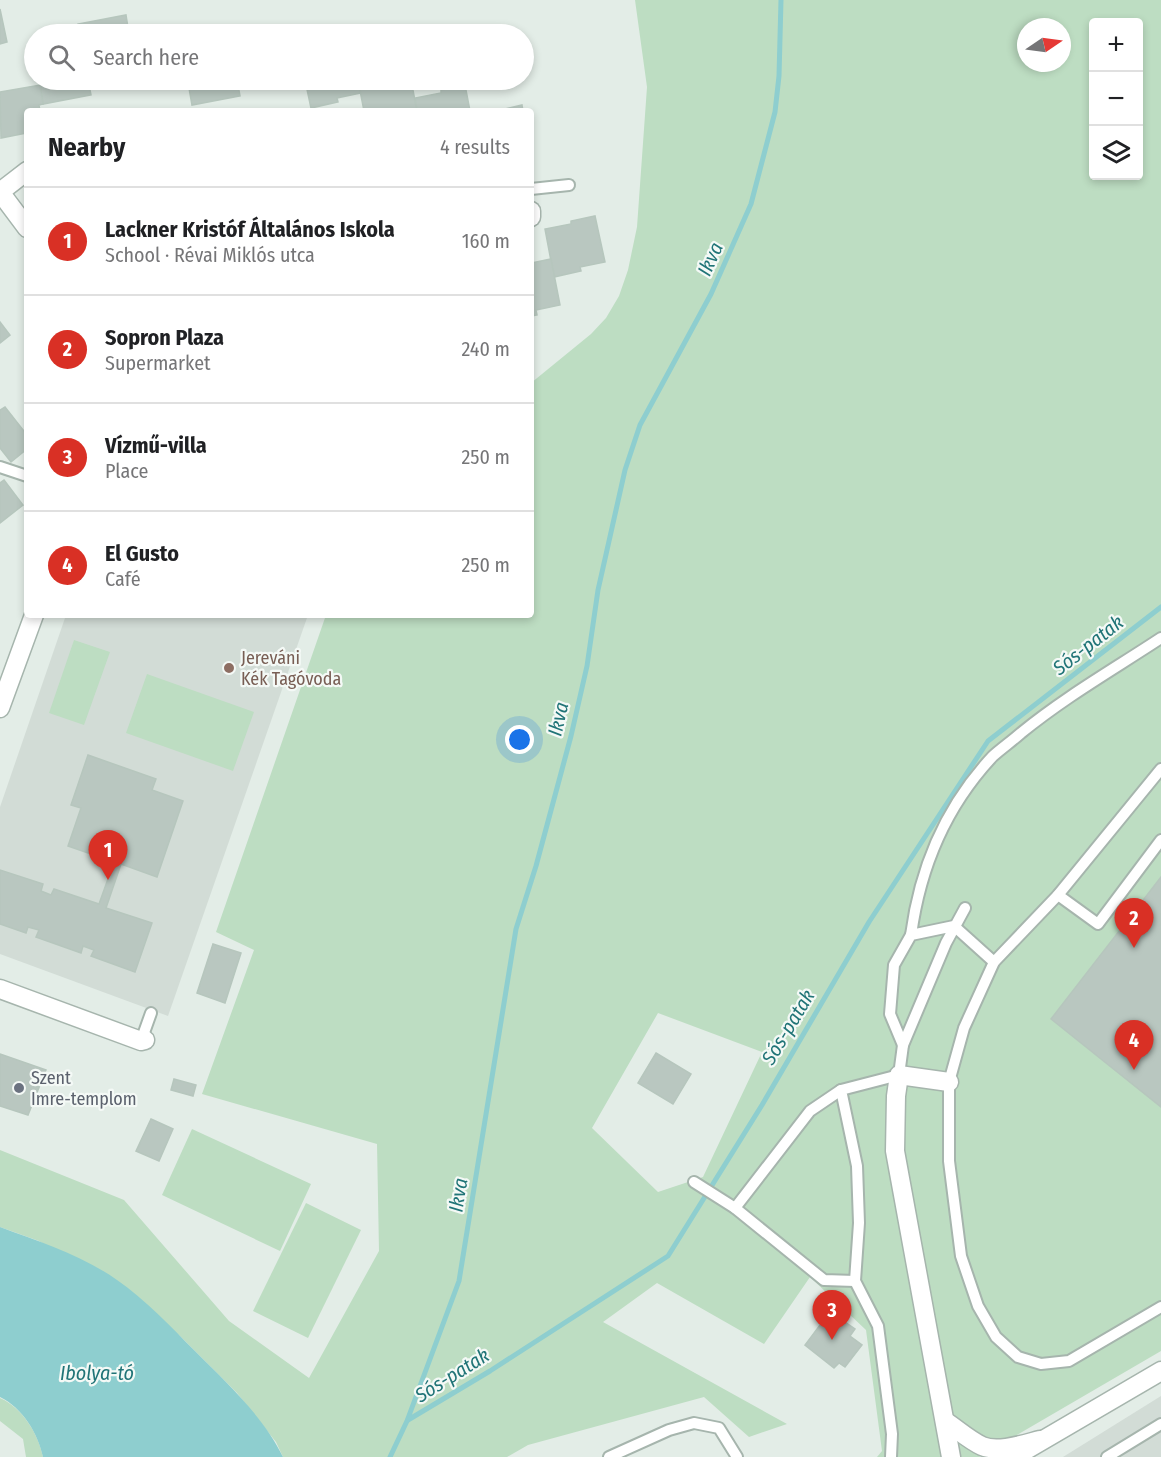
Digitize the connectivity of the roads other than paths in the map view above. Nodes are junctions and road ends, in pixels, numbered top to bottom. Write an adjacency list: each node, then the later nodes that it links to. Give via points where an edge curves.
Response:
1 (24, 173): 4 (street)
2 (569, 185): 3 (lane)
3 (534, 189)
4 (0, 192): 5 (street)
5 (24, 224)
6 (0, 467): 7 (lane)
7 (24, 475)
8 (33, 618): 10 (street)
9 (1161, 638): 16 (lane, via 1047,712 994,756 957,801 927,862)
10 (0, 708)
11 (1161, 769): 13 (lane)
12 (1161, 840): 13 (lane, via 1098,924)
13 (1058, 895): 17 (lane)
14 (965, 908): 15 (lane)
15 (954, 926): 16 (lane); 17 (lane); 21 (lane)
16 (911, 935): 21 (lane, via 894,965 890,1014)
17 (994, 962): 23 (lane, via 964,1028)
18 (0, 989): 20 (street)
19 (151, 1013): 20 (lane)
20 (143, 1040)
21 (903, 1045): 22 (lane)
22 (899, 1075): 23 (street); 24 (lane); 30 (street, via 895,1151)
23 (949, 1082): 28 (lane, via 949,1161 961,1256 978,1306 996,1336 1018,1357 1041,1364 1069,1361)
24 (841, 1090): 26 (lane, via 810,1111); 27 (lane, via 857,1166)
25 (696, 1183): 26 (lane)
26 (735, 1208): 27 (lane, via 824,1280)
27 (855, 1281): 35 (lane, via 878,1326 892,1434)
28 (1161, 1307)
29 (1161, 1371): 32 (street)
30 (945, 1421): 32 (street, via 983,1447); 36 (street)
31 (1161, 1424): 38 (lane)
32 (1044, 1439): 37 (street)
33 (609, 1457): 34 (lane, via 694,1423 718,1428)
34 (737, 1457)
35 (891, 1457)
36 (951, 1457)
37 (1014, 1457)
38 (1107, 1457)

